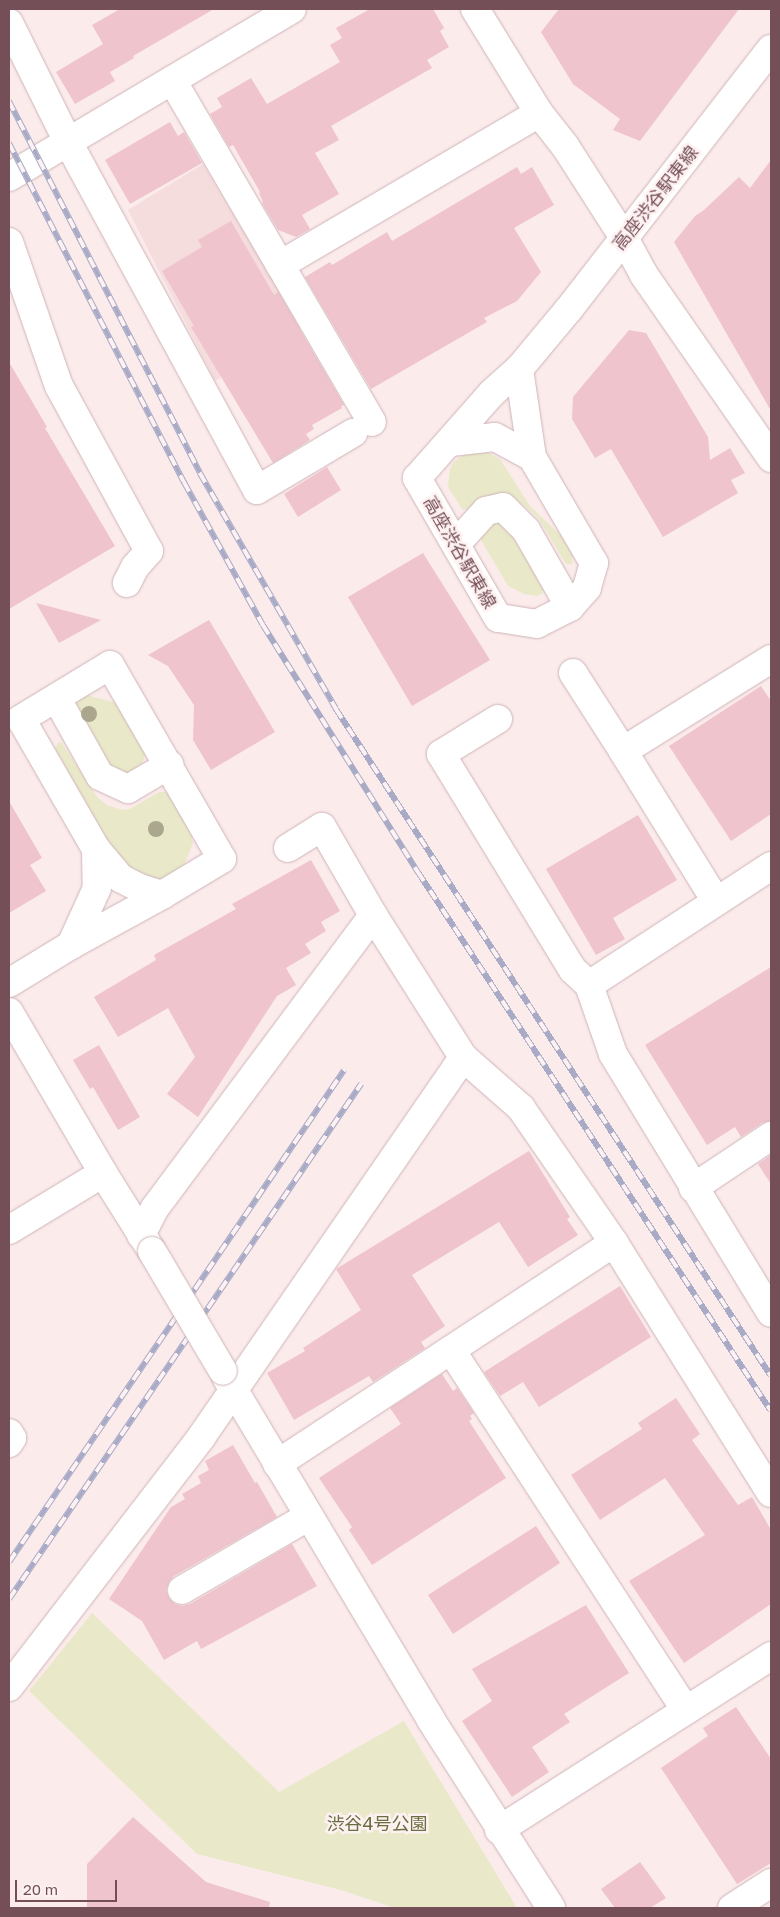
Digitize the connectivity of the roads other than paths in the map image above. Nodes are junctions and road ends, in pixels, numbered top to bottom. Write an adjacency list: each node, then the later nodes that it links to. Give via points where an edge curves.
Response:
1 (292, 9): 5 (street)
2 (475, 9): 6 (street)
3 (9, 23): 7 (street)
4 (771, 49): 9 (street, 高座渋谷駅東線)
5 (172, 80): 7 (street); 11 (street)
6 (539, 113): 9 (street, via 565,146); 11 (street)
7 (68, 142): 8 (street); 11 (street, via 257,490 362,428)
8 (9, 177)
9 (624, 238): 12 (street, 高座渋谷駅東線); 15 (street, via 644,275)
10 (9, 242): 17 (street, via 59,386 149,551)
11 (280, 265)
12 (519, 369): 13 (street, 高座渋谷駅東線, via 492,394); 14 (street, 高座渋谷駅東線)
13 (451, 442): 14 (street, via 495,438); 16 (street, 高座渋谷駅東線, via 417,478)
14 (532, 458): 18 (street, 高座渋谷駅東線, via 594,564 587,588)
15 (771, 458)
16 (456, 544): 18 (street, 高座渋谷駅東線, via 498,618 537,624); 18 (street, via 486,511 503,507 526,530)
17 (127, 584)
18 (570, 607)
19 (771, 659): 23 (street)
20 (573, 673): 23 (street)
21 (57, 699): 24 (street, via 100,776 128,789); 24 (street, via 110,665); 26 (street, via 21,719)
22 (498, 719): 33 (street, via 441,754 573,970)
23 (623, 751): 29 (street)
24 (169, 765): 28 (street, via 222,859)
25 (288, 848): 30 (street, via 322,827)
26 (96, 849): 28 (street, via 120,878); 31 (street, via 97,888)
27 (771, 866): 29 (street)
28 (162, 895): 31 (street)
29 (716, 901): 33 (street)
30 (374, 915): 35 (street); 40 (street, via 155,1208)
31 (71, 945): 32 (street)
32 (9, 983)
33 (589, 986): 38 (street, via 613,1054)
34 (9, 1012): 37 (street)
35 (463, 1057): 41 (street, via 521,1108); 44 (street)
36 (771, 1136): 38 (street)
37 (103, 1173): 39 (street); 40 (street)
38 (693, 1188): 42 (street)
39 (9, 1230)
40 (146, 1243): 44 (street, bridge)
41 (614, 1243): 43 (street); 48 (street)
42 (771, 1313)
43 (451, 1350): 47 (street); 53 (street)
44 (228, 1381): 47 (street); 52 (street, via 202,1436)
45 (9, 1433): 46 (street, via 12,1438)
46 (9, 1443)
47 (277, 1464): 49 (street)
48 (771, 1493)
49 (309, 1516): 50 (street); 54 (street)
50 (182, 1590)
51 (771, 1656): 53 (street)
52 (9, 1687)
53 (686, 1710): 54 (street)
54 (499, 1830): 56 (street)
55 (771, 1883): 57 (street)
56 (551, 1908)
57 (732, 1908)

